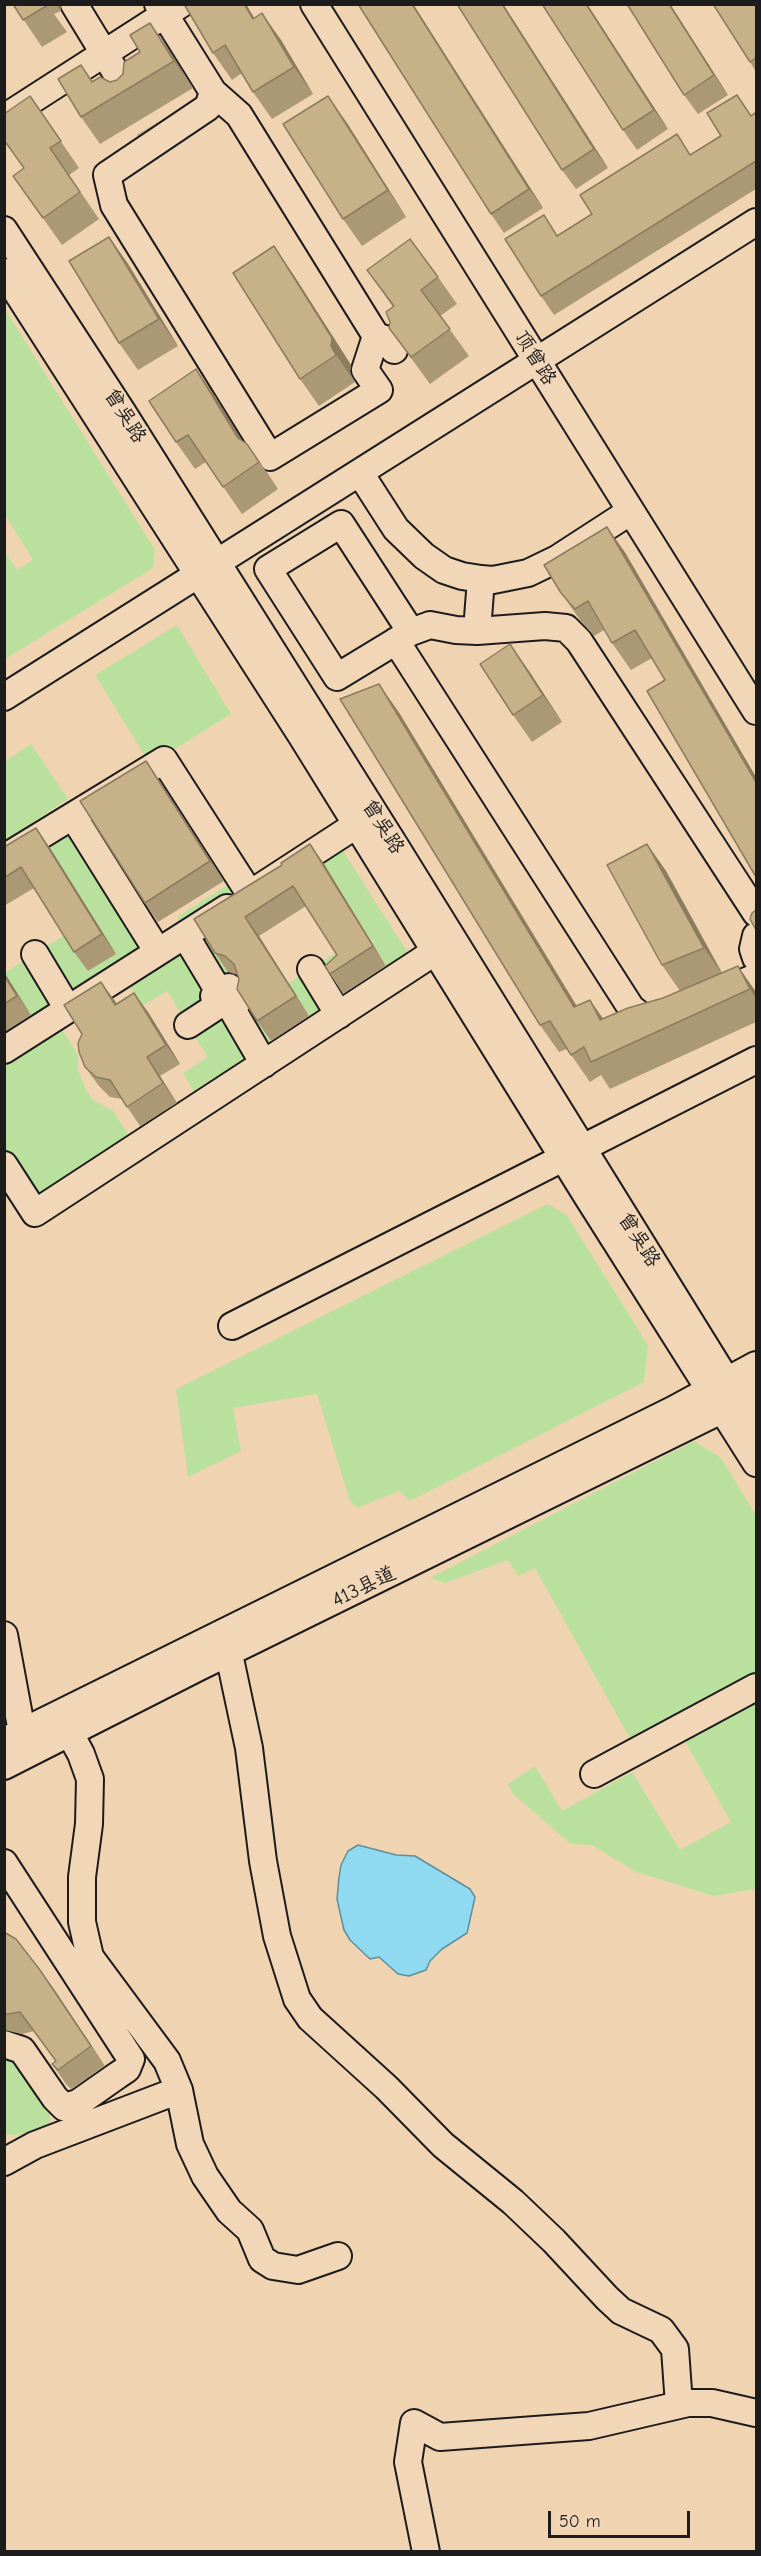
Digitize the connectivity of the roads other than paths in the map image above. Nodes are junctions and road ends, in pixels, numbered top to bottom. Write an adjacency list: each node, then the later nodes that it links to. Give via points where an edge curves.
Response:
1 (74, 4): 4 (street)
2 (314, 4): 11 (street, 顶曾路)
3 (168, 8): 4 (street); 5 (street)
4 (103, 54): 6 (street); 7 (street)
5 (213, 92): 5 (street, via 239,116 385,343 365,370 379,390 270,457 114,205 108,175 152,135 208,107)
6 (129, 94)
7 (4, 118)
8 (755, 224): 11 (street)
9 (4, 230): 14 (street, 曾吴路)
10 (4, 272): 14 (street, 曾吴路)
11 (537, 361): 12 (street); 13 (street, 顶曾路)
12 (360, 473): 14 (street); 15 (street, via 396,529 424,556 444,570)
13 (631, 511): 15 (street, via 558,559 528,573); 19 (street, 顶曾路)
14 (208, 568): 18 (street); 21 (street, 曾吴路); 40 (street, 曾吴路)
15 (481, 579): 16 (street)
16 (477, 632): 17 (street, via 429,625); 24 (street, via 566,628 584,649)
17 (404, 636): 17 (street, via 337,677 268,569 341,524); 32 (street, via 631,1008 646,1020)
18 (4, 697)
19 (756, 711)
20 (73, 816): 22 (street); 23 (street, via 164,760); 28 (street)
21 (356, 825): 23 (street); 27 (street, 曾吴路)
22 (4, 858)
23 (249, 894): 25 (street)
24 (756, 913)
25 (185, 935): 28 (street); 33 (street)
26 (756, 936): 30 (street)
27 (436, 951): 35 (street); 40 (street, 曾吴路)
28 (158, 952): 34 (street)
29 (35, 954): 34 (street)
30 (756, 958)
31 (310, 969): 35 (street)
32 (756, 977)
33 (222, 1002): 36 (street); 39 (street)
34 (68, 1009): 37 (street)
35 (339, 1015): 39 (street)
36 (188, 1025)
37 (5, 1049)
38 (756, 1060): 40 (street)
39 (264, 1064): 41 (street, via 35,1213)
40 (574, 1153): 42 (street); 44 (street, 曾吴路)
41 (4, 1165)
42 (232, 1326)
43 (756, 1365): 44 (street)
44 (731, 1395): 45 (street, 曾吴路); 46 (street, 曾吴路); 48 (street, 413县道); 50 (street, 413县道, via 663,1415)
45 (756, 1428)
46 (756, 1463)
47 (4, 1635): 51 (street)
48 (229, 1654): 50 (street, 413县道); 58 (street, via 249,1748 277,1936 297,1999 310,2018 386,2086 443,2145 513,2202 621,2311 661,2330 675,2349)
49 (756, 1687): 52 (street)
50 (64, 1723): 51 (street, 413县道); 55 (street, via 90,1779 81,1922 90,1957 167,2061)
51 (14, 1749)
52 (594, 1774)
53 (4, 1863): 54 (street, via 131,2059 127,2069 78,2103 64,2108 22,2050)
54 (4, 2044)
55 (179, 2090): 56 (street, via 35,2145); 57 (street, via 190,2144 205,2176 229,2211 250,2229 262,2259 273,2266 298,2270)
56 (4, 2162)
57 (338, 2256)
58 (679, 2405): 59 (street, via 712,2403); 60 (street, via 589,2426 471,2436 440,2437 414,2423 408,2462)
59 (756, 2413)
60 (426, 2552)

